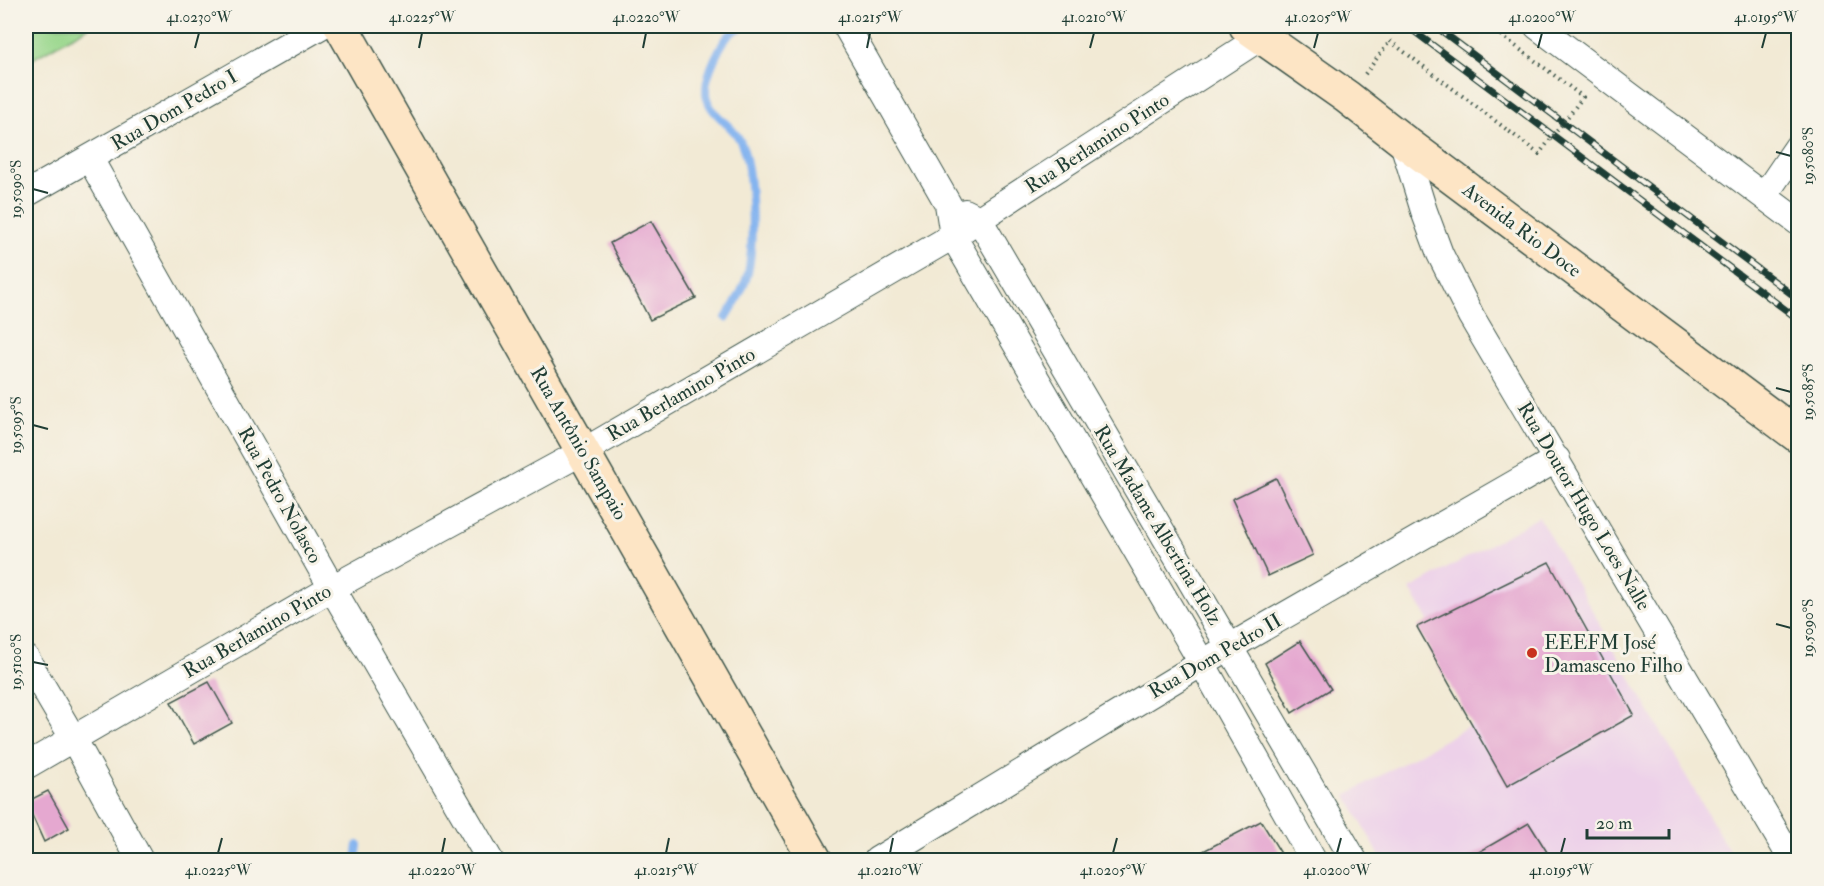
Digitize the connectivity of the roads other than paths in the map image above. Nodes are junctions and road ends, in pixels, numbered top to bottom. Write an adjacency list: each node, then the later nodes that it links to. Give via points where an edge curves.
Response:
1 (321, 26): 8 (street, Rua Dom Pedro I)
2 (341, 26): 16 (street, Rua Antônio Sampaio)
3 (846, 26): 11 (street, Rua Madame Albertina Holz)
4 (1538, 26): 10 (street)
5 (1253, 31): 6 (street, Avenida Rio Doce); 12 (street, Rua Berlamino Pinto)
6 (1402, 140): 15 (street, Avenida Rio Doce); 17 (street, Rua Doutor Hugo Loes Nalle, via 1440,254 1471,316)
7 (1798, 146): 10 (street)
8 (90, 159): 9 (street, Rua Dom Pedro I); 18 (street, Rua Pedro Nolasco)
9 (26, 194)
10 (1764, 196): 13 (street)
11 (948, 204): 12 (street); 14 (street, Rua Madame Albertina Holz)
12 (979, 219): 14 (street, Rua Berlamino Pinto); 19 (street, Rua Madame Albertina Holz)
13 (1798, 222)
14 (953, 236): 16 (street, Rua Berlamino Pinto); 21 (street, Rua Madame Albertina Holz)
15 (1798, 436)
16 (584, 451): 18 (street, Rua Berlamino Pinto); 26 (street, Rua Antônio Sampaio)
17 (1557, 459): 19 (street, Rua Dom Pedro II); 30 (street, Rua Doutor Hugo Loes Nalle)
18 (332, 588): 22 (street, Rua Berlamino Pinto); 25 (street, Rua Pedro Nolasco)
19 (1230, 646): 21 (street, Rua Dom Pedro II); 29 (street, Rua Madame Albertina Holz)
20 (26, 658): 22 (street)
21 (1202, 663): 27 (street, Rua Dom Pedro II); 28 (street, Rua Madame Albertina Holz)
22 (73, 738): 23 (street, Rua Berlamino Pinto); 24 (street)
23 (26, 766)
24 (140, 861)
25 (490, 861)
26 (815, 861)
27 (877, 861)
28 (1313, 861)
29 (1354, 861)
30 (1792, 861)

